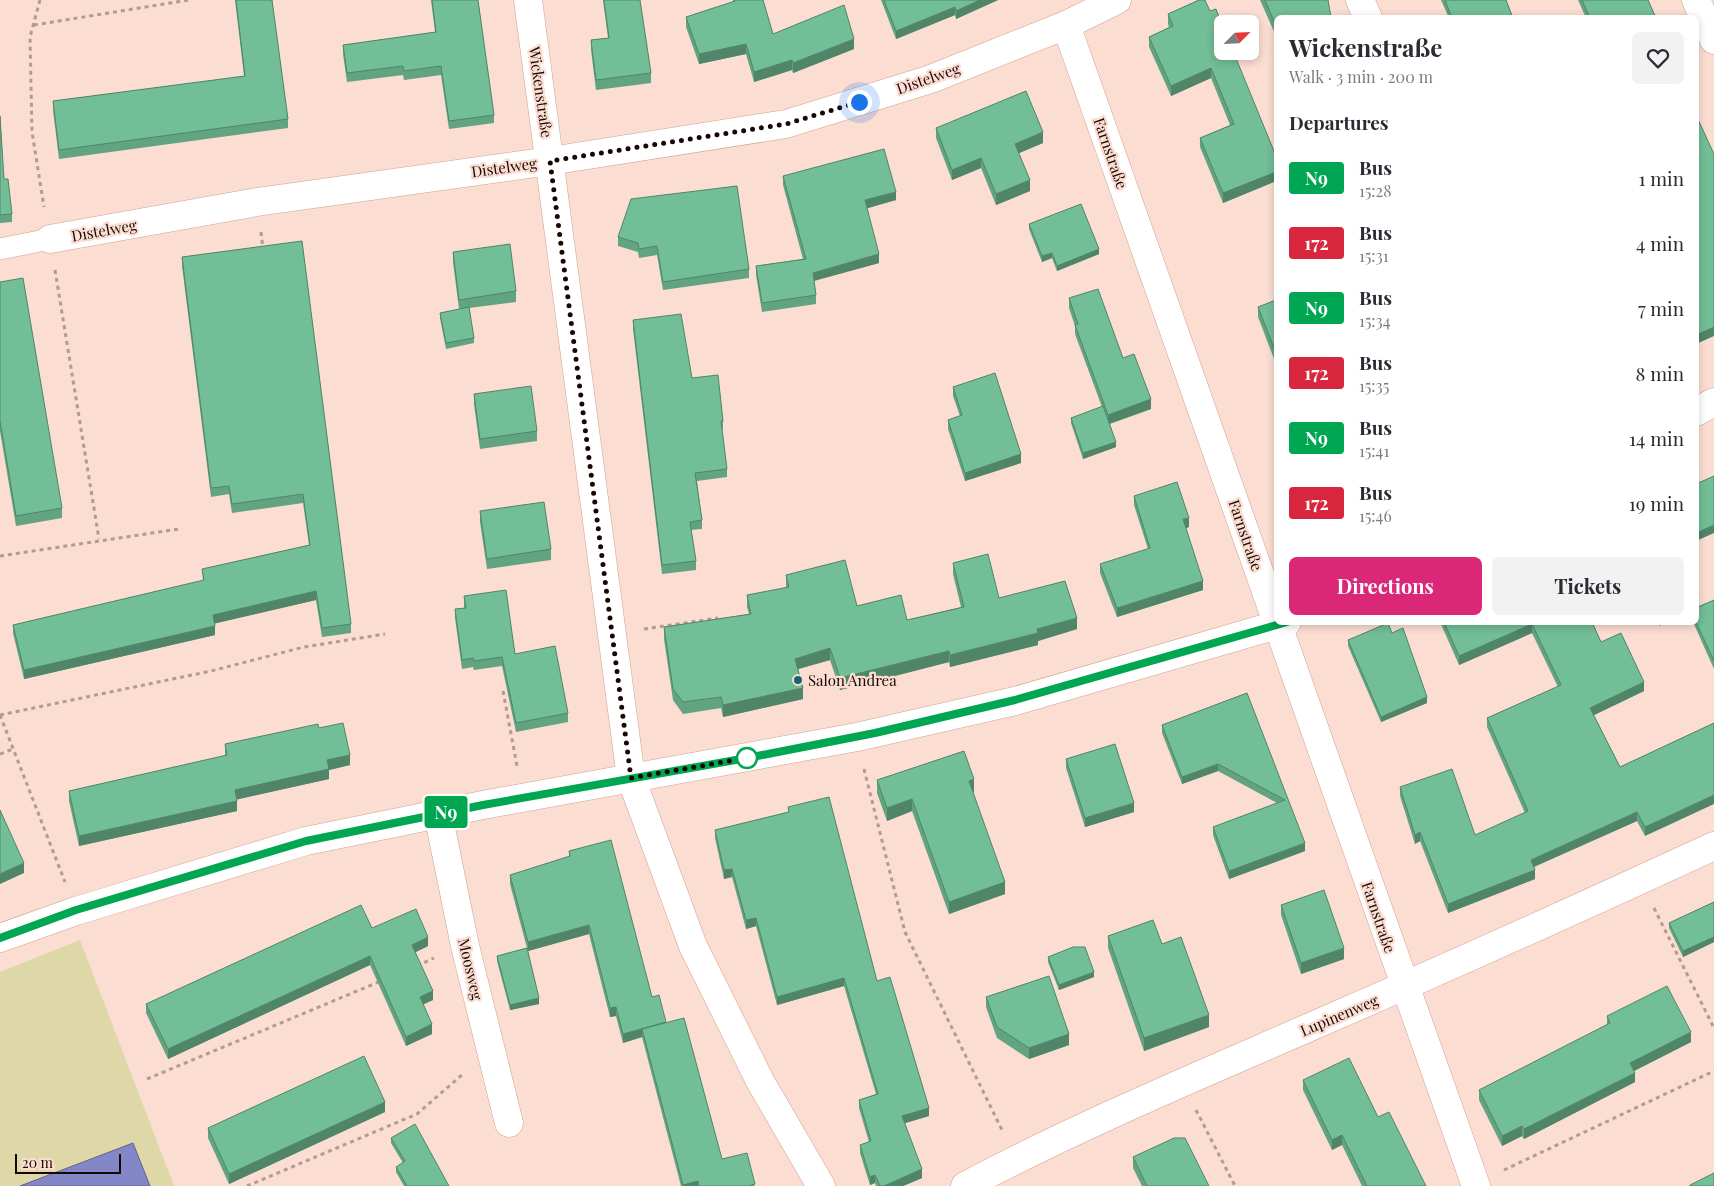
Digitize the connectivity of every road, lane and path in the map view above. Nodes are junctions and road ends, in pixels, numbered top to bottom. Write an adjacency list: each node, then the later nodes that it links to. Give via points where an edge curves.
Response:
1 (40, 0): 9 (path)
2 (189, 0): 9 (path)
3 (528, 0): 11 (street, Wickenstraße)
4 (1117, 0): 8 (street, Distelweg)
5 (1360, 0): 7 (street)
6 (1696, 0): 10 (street)
7 (1367, 15)
8 (1066, 24): 11 (street, Distelweg, via 931,79 786,124); 21 (street, Farnstraße)
9 (34, 25): 13 (path, via 30,37 32,132)
10 (1714, 40)
11 (550, 161): 12 (street, Distelweg); 25 (street, Wickenstraße)
12 (258, 202): 13 (street, Distelweg); 15 (path)
13 (50, 239): 14 (lane); 19 (path)
14 (0, 249)
15 (263, 251)
16 (1714, 402): 17 (street)
17 (1699, 410)
18 (179, 529): 19 (path)
19 (99, 539): 20 (path)
20 (0, 556)
21 (1274, 603)
22 (718, 618): 25 (path)
23 (1282, 625): 28 (street, via 1015,700); 41 (street, Farnstraße)
24 (385, 634): 27 (path, via 304,647 211,672)
25 (612, 634): 31 (street, Wickenstraße)
26 (503, 691): 32 (path)
27 (0, 715): 29 (path)
28 (857, 737): 31 (street); 48 (path, via 905,932)
29 (13, 748): 30 (path); 36 (path)
30 (0, 754)
31 (631, 778): 32 (street); 51 (street, Wickenstraße, via 693,946 760,1081)
32 (522, 798): 33 (street)
33 (438, 814): 36 (street, via 306,841); 38 (street, Moosweg)
34 (1714, 846): 35 (street, Lupinenweg)
35 (1640, 880): 41 (street, Lupinenweg); 42 (path)
36 (76, 910): 37 (street)
37 (0, 938)
38 (465, 946): 39 (path); 43 (street, Moosweg)
39 (410, 968)
40 (383, 980): 45 (path)
41 (1404, 987): 46 (street, Lupinenweg); 49 (street, Farnstraße)
42 (1714, 1028)
43 (490, 1051): 47 (street, Moosweg); 50 (path, via 417,1114)
44 (1714, 1071): 49 (path)
45 (147, 1079)
46 (1182, 1083): 48 (street, Lupinenweg); 53 (path)
47 (508, 1123)
48 (1016, 1159): 52 (street, Lupinenweg)
49 (1475, 1185)
50 (247, 1186)
51 (821, 1186)
52 (965, 1186)
53 (1235, 1186)

